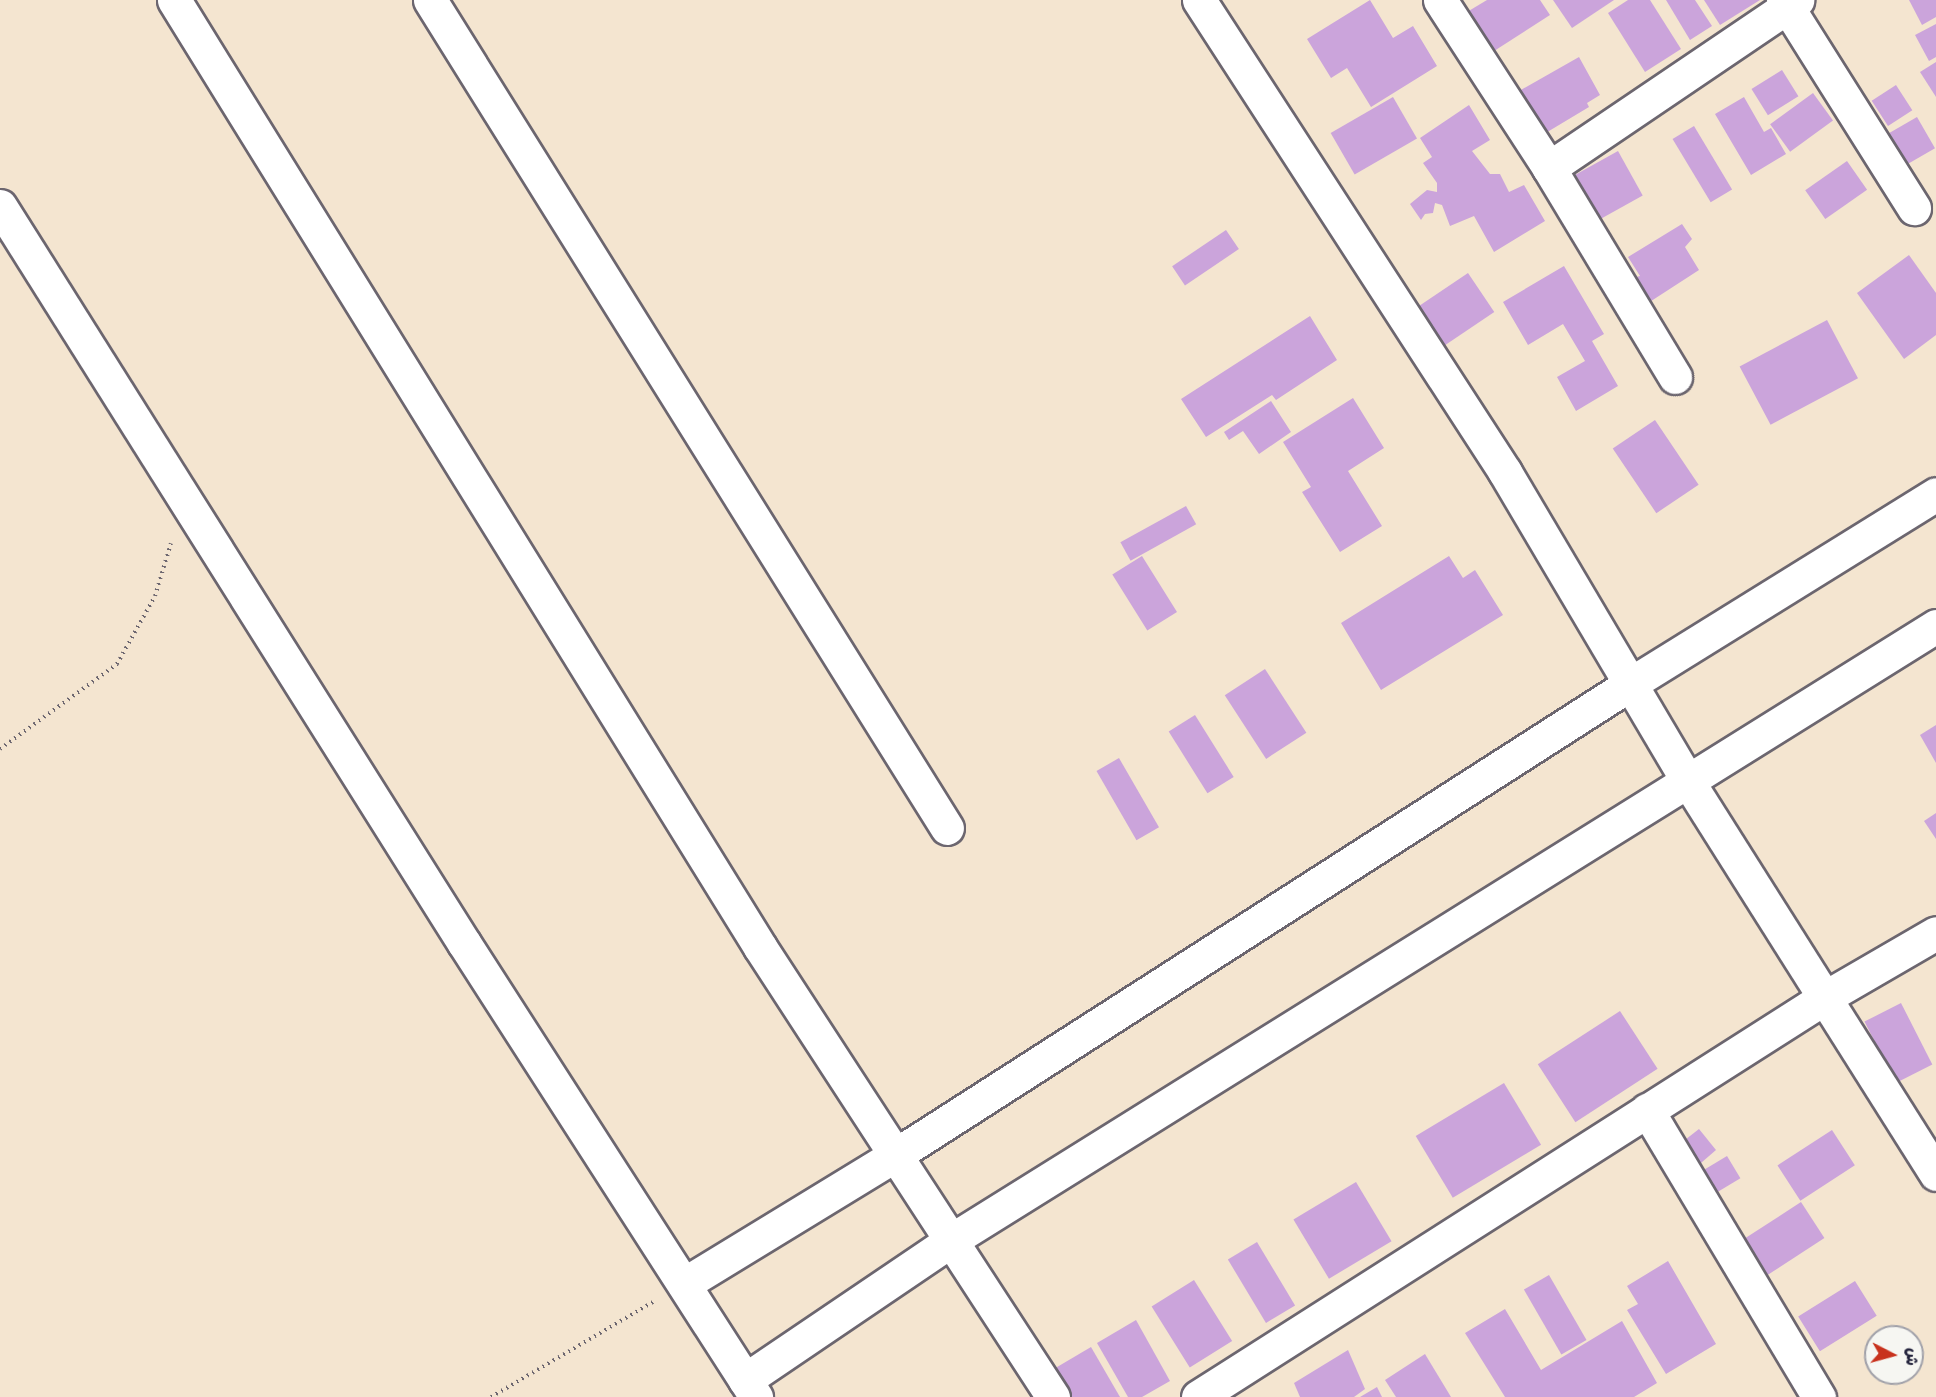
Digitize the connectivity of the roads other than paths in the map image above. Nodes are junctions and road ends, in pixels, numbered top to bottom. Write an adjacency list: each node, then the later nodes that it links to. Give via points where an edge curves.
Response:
1 (174, 0): 18 (street, via 753,937)
2 (431, 0): 14 (street)
3 (1198, 0): 12 (street, via 1505,472)
4 (1440, 0): 6 (street)
5 (1789, 2): 6 (street); 8 (street)
6 (1549, 168): 9 (street)
7 (0, 206): 21 (street)
8 (1914, 208)
9 (1675, 377)
10 (1936, 494): 12 (street)
11 (1936, 626): 13 (street)
12 (1630, 684): 13 (street); 18 (street)
13 (1687, 780): 16 (street); 20 (street)
14 (947, 828)
15 (1936, 933): 16 (street)
16 (1824, 998): 17 (street); 19 (street)
17 (1647, 1110): 24 (street); 25 (street)
18 (894, 1156): 20 (street); 21 (street)
19 (1936, 1174)
20 (950, 1241): 22 (street); 23 (street)
21 (684, 1284): 22 (street)
22 (750, 1388)
23 (1053, 1397)
24 (1198, 1397)
25 (1819, 1397)

